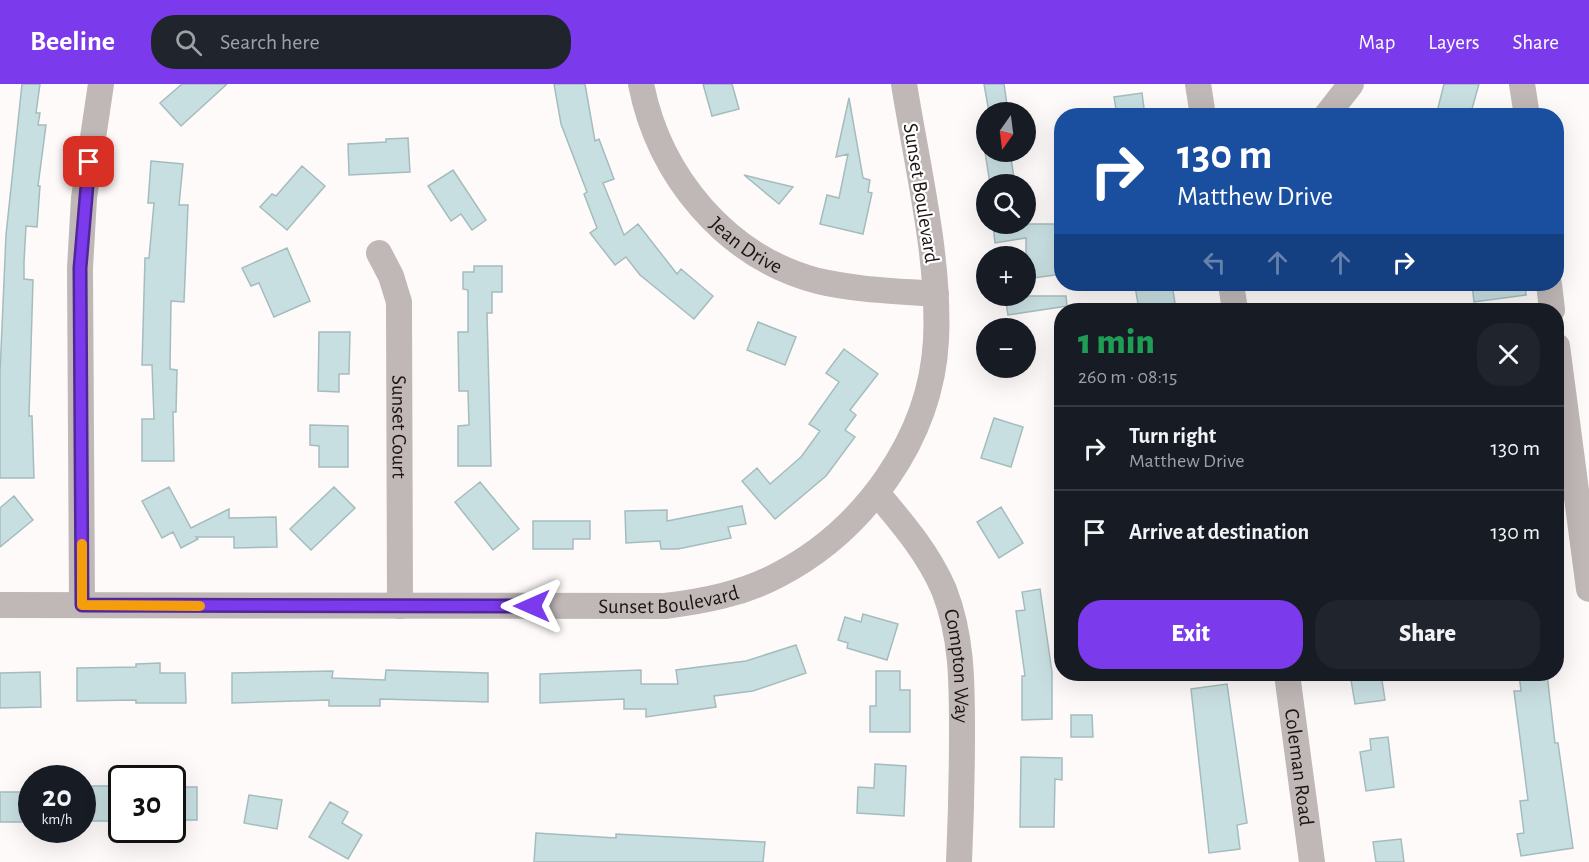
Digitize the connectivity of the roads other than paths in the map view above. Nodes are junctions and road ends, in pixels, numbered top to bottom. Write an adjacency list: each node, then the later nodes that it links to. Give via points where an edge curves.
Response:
1 (101, 84): 16 (street, via 84,198 80,268)
2 (641, 84): 11 (street, Jean Drive, via 653,131 670,166 692,198 750,250 817,280)
3 (904, 84): 11 (street, Sunset Boulevard)
4 (1198, 84): 7 (street)
5 (1351, 84): 8 (street)
6 (1522, 84): 9 (street)
7 (1202, 108)
8 (1332, 108)
9 (1526, 108)
10 (379, 253): 17 (street, Sunset Court, via 399,302)
11 (936, 294): 13 (street, Sunset Boulevard, via 936,342 923,402 900,458)
12 (1564, 399): 14 (street)
13 (877, 493): 17 (street, Sunset Boulevard, via 840,533 807,558 777,576 705,601 665,606); 19 (street, Compton Way, via 928,559 956,628 962,662)
14 (1589, 589)
15 (0, 605): 16 (street, Sunset Boulevard)
16 (82, 605): 17 (street, Sunset Boulevard)
17 (400, 606)
18 (1288, 681): 20 (street, Coleman Road)
19 (959, 862)
20 (1312, 862)

